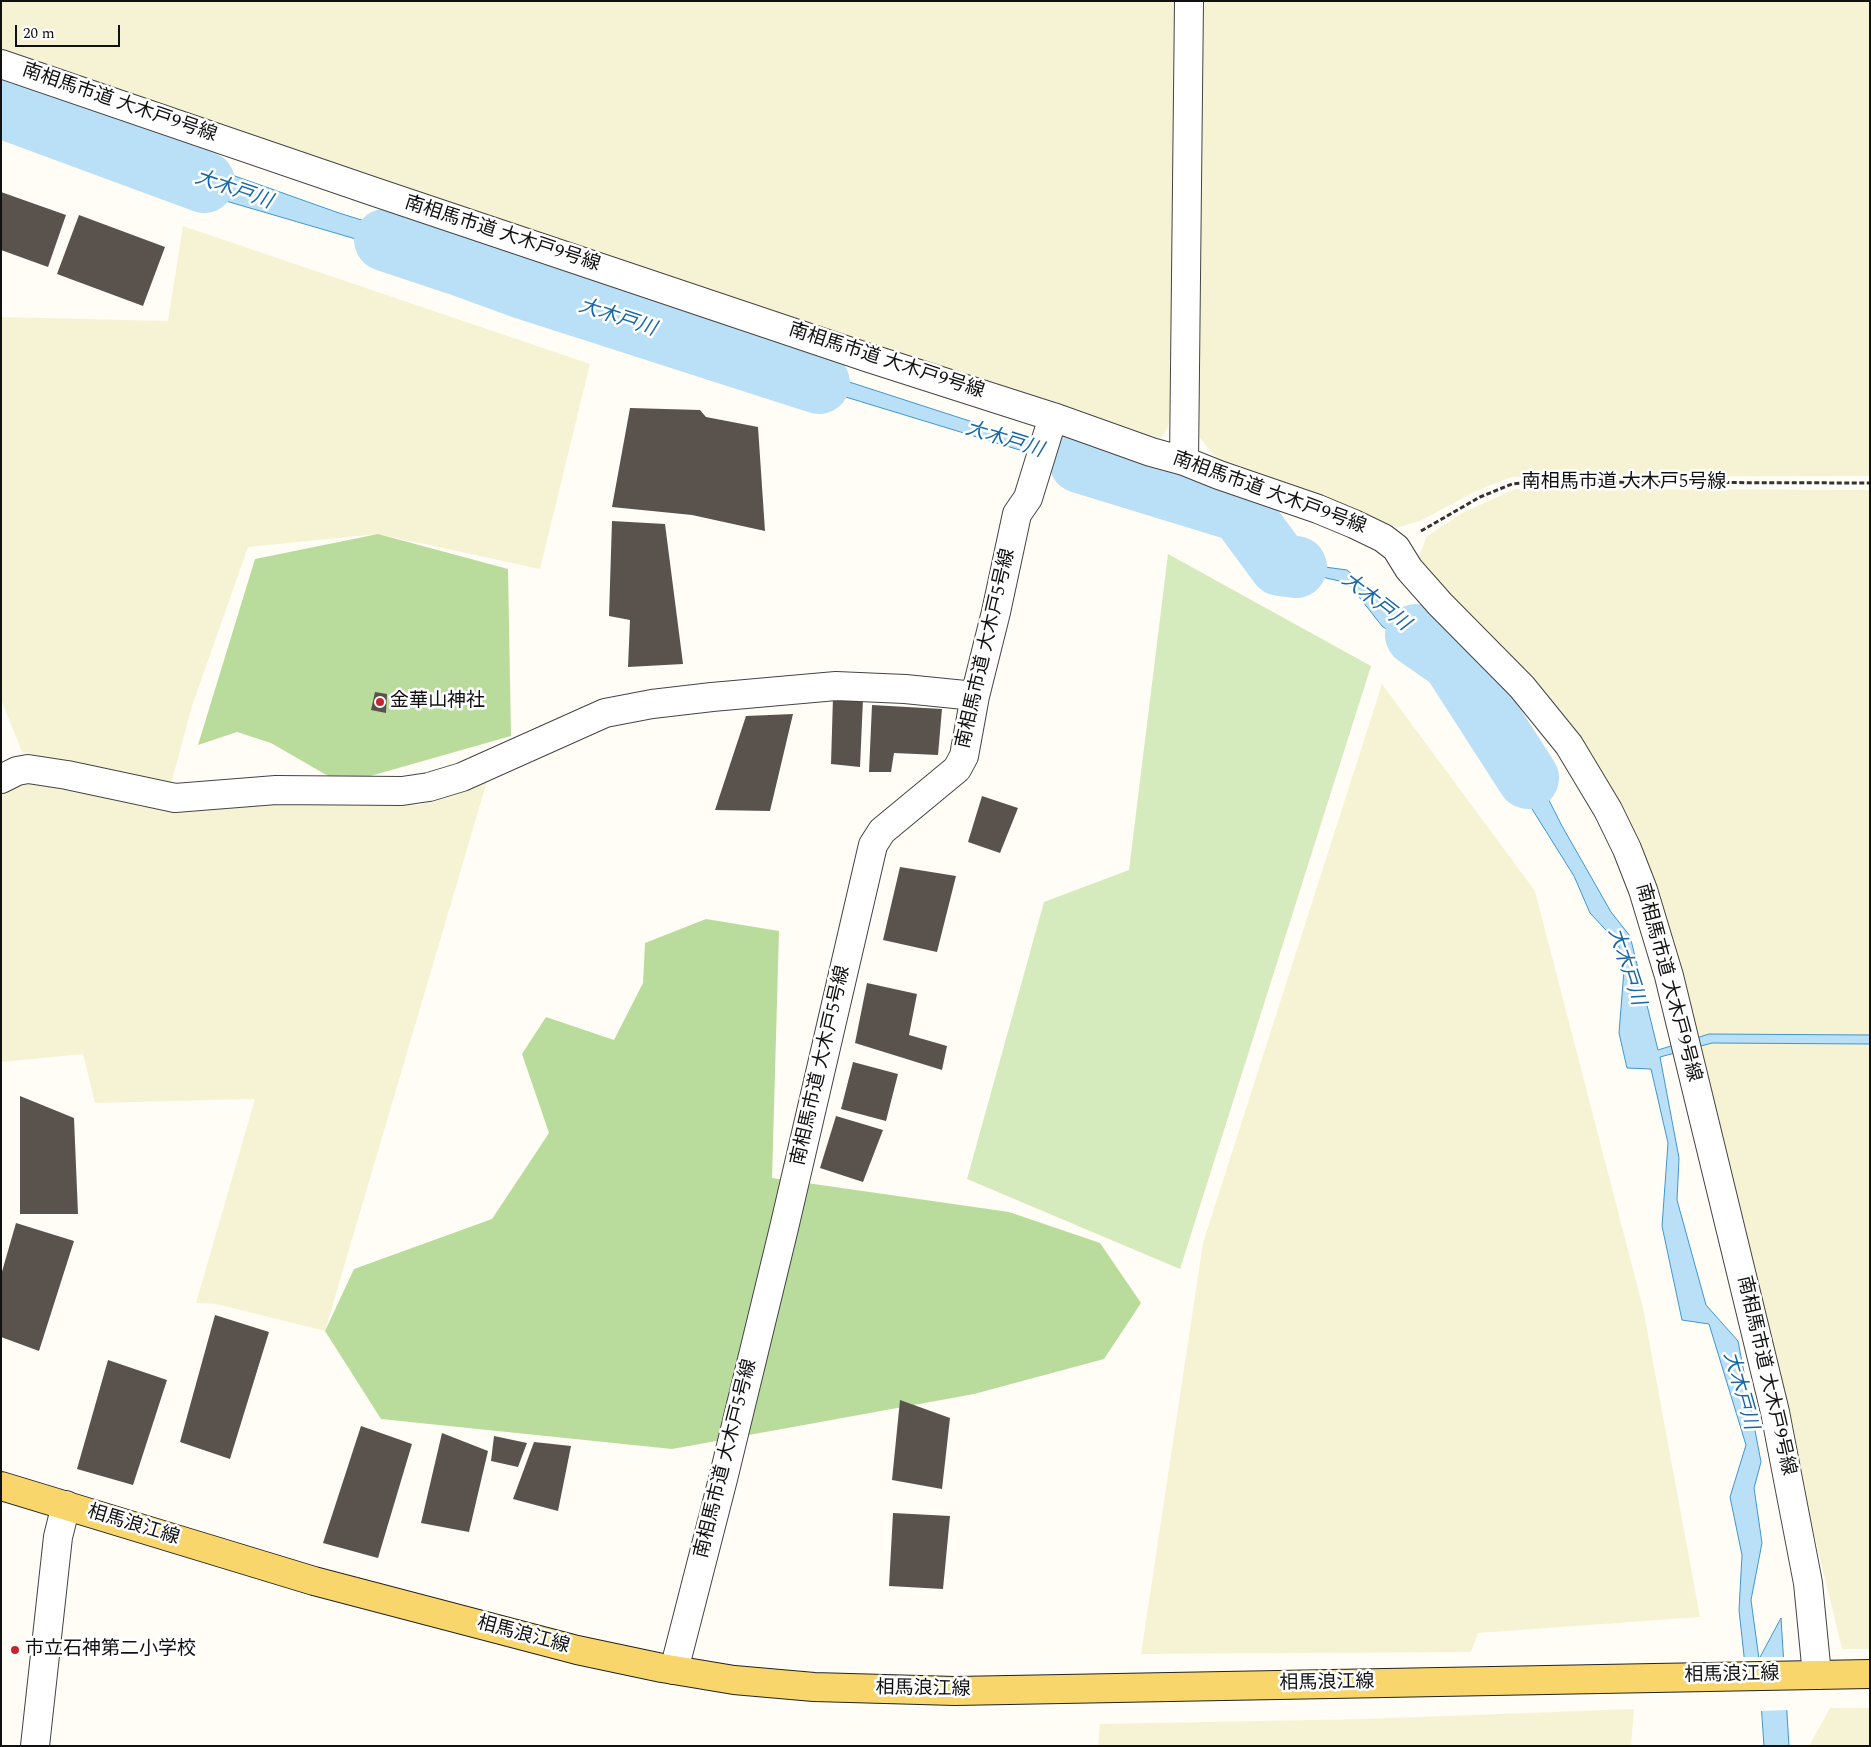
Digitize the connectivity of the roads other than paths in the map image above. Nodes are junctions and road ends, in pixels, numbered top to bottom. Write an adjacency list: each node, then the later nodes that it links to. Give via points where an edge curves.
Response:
1 (1189, 1): 4 (street)
2 (1, 64): 3 (street, 南相馬市道 大木戸9号線, via 378,194)
3 (1053, 416): 4 (street, 南相馬市道 大木戸9号線); 5 (street, 南相馬市道 大木戸5号線, via 1028,498 1017,514)
4 (1184, 461): 11 (street, 南相馬市道 大木戸9号線, via 1336,516 1383,538 1396,548 1409,569 1440,604 1522,687 1569,746 1608,810 1643,890 1669,976 1775,1412 1808,1583)
5 (975, 696): 6 (street, via 836,686 636,707 605,713 462,777 402,791 276,790 175,798 28,769); 9 (street, 南相馬市道 大木戸5号線, via 964,756 957,769 882,831 873,845 786,1219)
6 (1, 779)
7 (1, 1486): 8 (main road, 相馬浪江線)
8 (66, 1505): 9 (main road, 相馬浪江線, via 314,1582 577,1650); 12 (street, via 58,1537)
9 (674, 1670): 11 (main road, 相馬浪江線, via 734,1680 814,1687 955,1691)
10 (1870, 1674): 11 (main road, 相馬浪江線)
11 (1806, 1675)
12 (35, 1746)

